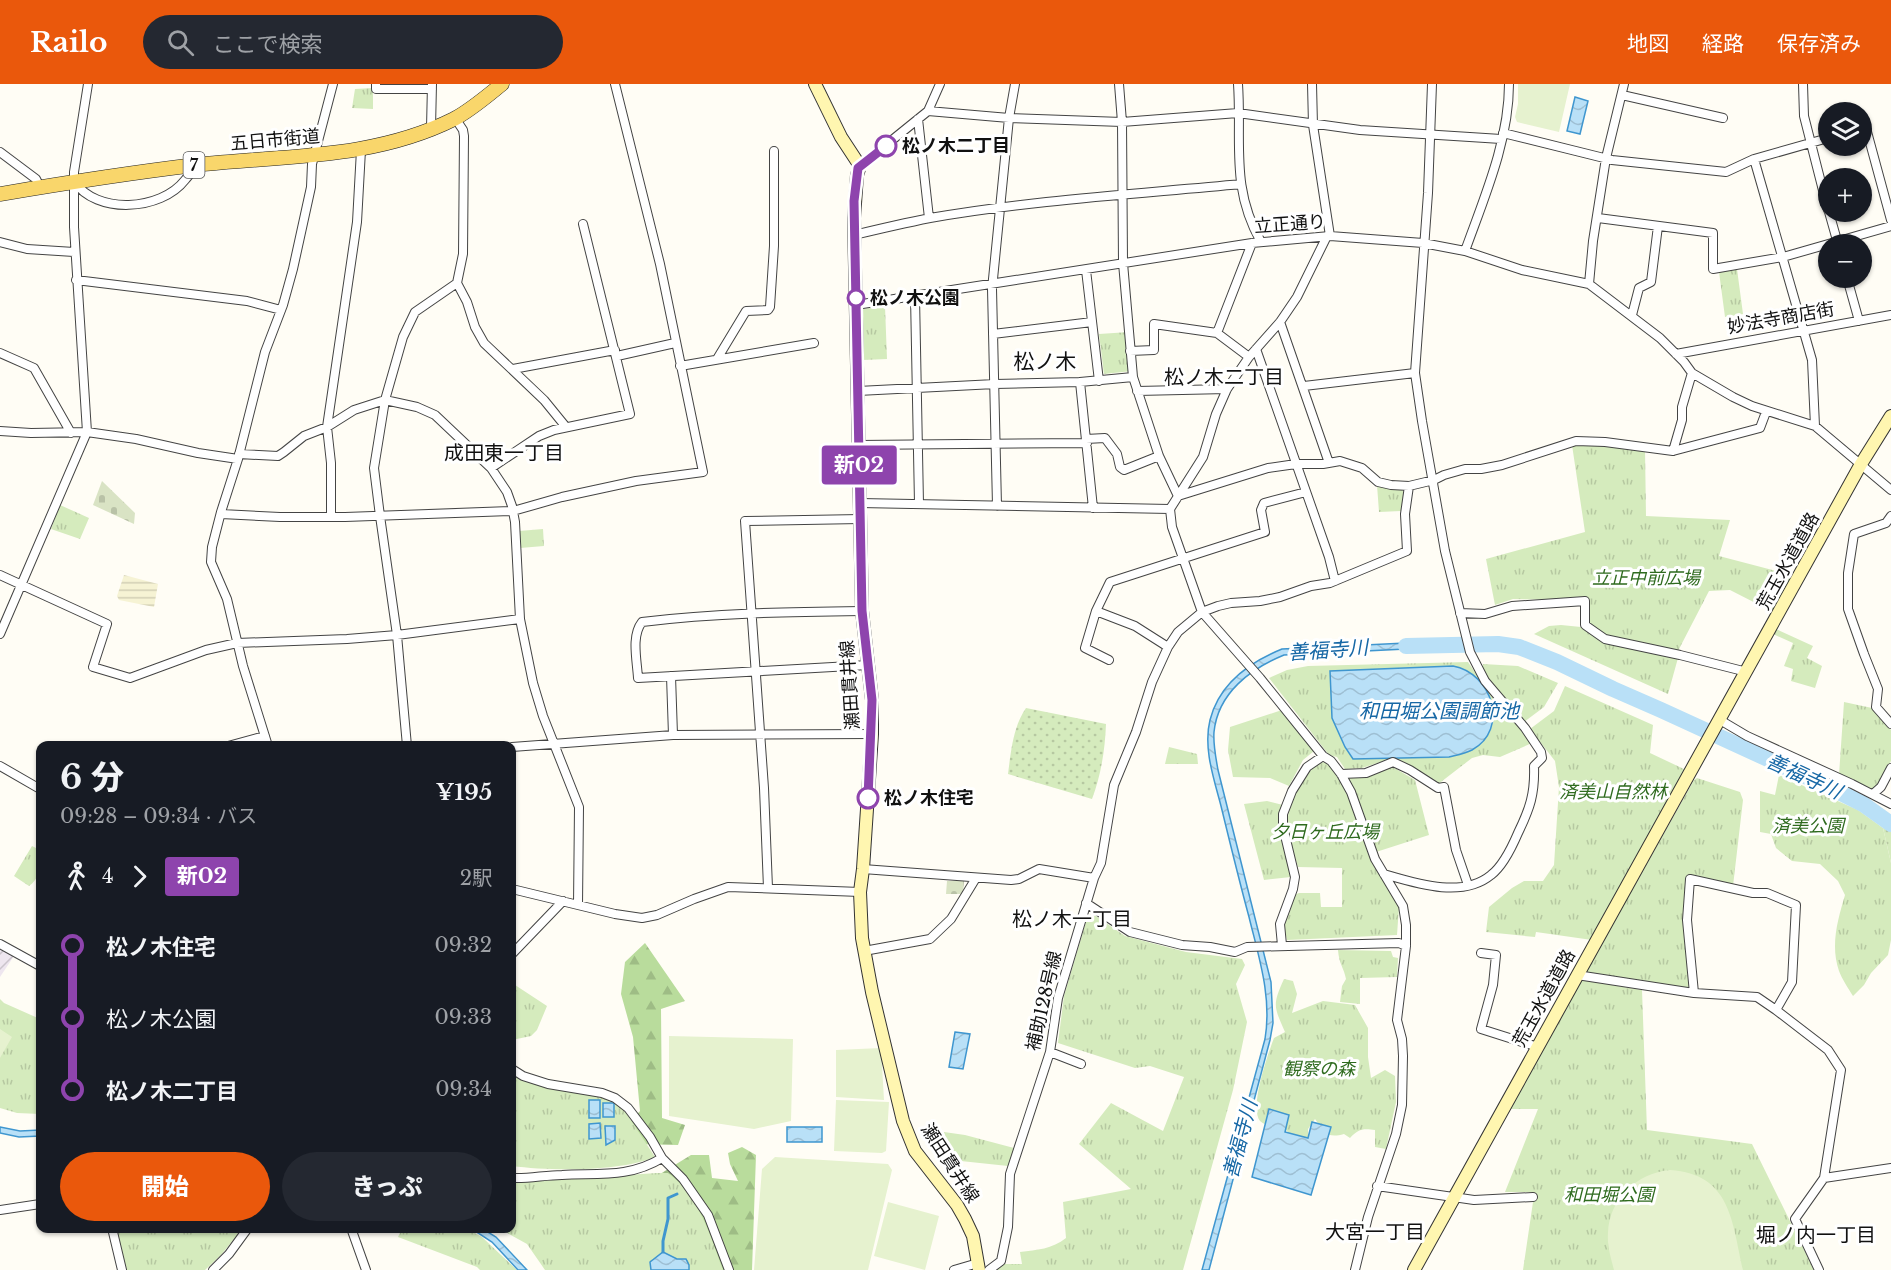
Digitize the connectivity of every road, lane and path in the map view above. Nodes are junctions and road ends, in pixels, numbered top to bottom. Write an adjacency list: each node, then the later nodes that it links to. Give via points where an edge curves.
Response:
1 (88, 84): 41 (street)
2 (333, 84): 35 (street)
3 (376, 84): 16 (street, via 376,89)
4 (502, 84): 20 (main road, 五日市街道 / 7)
5 (615, 84): 81 (street, via 660,264)
6 (815, 84): 39 (main road)
7 (940, 84): 18 (street)
8 (1015, 84): 21 (street)
9 (1119, 84): 24 (street)
10 (1238, 84): 19 (street)
11 (1312, 84): 25 (street)
12 (1431, 84): 27 (street)
13 (1509, 84): 28 (street)
14 (1624, 84): 17 (street)
15 (1803, 84): 30 (street)
16 (432, 87): 26 (street)
17 (1622, 95): 22 (street); 36 (street)
18 (928, 111): 21 (street); 23 (street)
19 (1238, 113): 24 (street); 25 (street); 42 (street)
20 (455, 118): 26 (main road, 五日市街道 / 7); 66 (street, via 464,136 463,254)
21 (1009, 118): 24 (street); 46 (street)
22 (1723, 118)
23 (918, 119): 39 (street); 47 (street)
24 (1122, 122): 45 (street)
25 (1313, 124): 27 (street); 55 (street)
26 (431, 128): 31 (main road, 五日市街道 / 7)
27 (1430, 135): 28 (street); 58 (street)
28 (1502, 136): 36 (street); 60 (street)
29 (1818, 140): 30 (street)
30 (1810, 142): 37 (street); 40 (street)
31 (361, 150): 35 (main road, 五日市街道 / 7); 107 (street, via 357,222)
32 (1872, 150): 49 (street)
33 (774, 151): 89 (street, via 770,307 746,310)
34 (0, 152): 43 (street, via 36,179)
35 (315, 155): 38 (main road, 五日市街道 / 7); 72 (street, via 303,224)
36 (1606, 158): 37 (street, via 1726,172); 48 (street)
37 (1754, 159): 62 (street)
38 (195, 165): 41 (main road, 五日市街道 / 7); 41 (street, via 180,187 136,205 103,202 89,196)
39 (860, 166): 54 (main road, 瀬田貫井線)
40 (1818, 171)
41 (74, 181): 43 (main road, 五日市街道 / 7); 61 (street)
42 (1240, 184): 45 (street); 57 (street)
43 (40, 187): 44 (main road, 五日市街道 / 7)
44 (0, 194)
45 (1122, 194): 46 (street); 63 (street)
46 (1001, 208): 47 (street); 67 (street)
47 (929, 218): 54 (street)
48 (1598, 218): 51 (street); 68 (street)
49 (1891, 220)
50 (583, 224): 86 (street)
51 (1658, 226): 62 (street, via 1713,233 1713,269); 73 (street, via 1651,282 1639,288)
52 (1891, 226): 53 (street)
53 (1866, 234)
54 (854, 235): 71 (main road, 瀬田貫井線)
55 (1328, 236): 57 (street, 立正通り); 58 (street, 立正通り); 77 (street)
56 (0, 242): 61 (street, via 27,249)
57 (1257, 242): 63 (street, 立正通り); 79 (street)
58 (1424, 243): 60 (street, 立正通り); 92 (street)
59 (1818, 248): 62 (street)
60 (1465, 251): 68 (street, 立正通り, via 1522,270)
61 (74, 252): 65 (street)
62 (1783, 257): 78 (street)
63 (1123, 263): 64 (street, 立正通り); 84 (street)
64 (1086, 270): 67 (street, 立正通り); 76 (street)
65 (76, 280): 72 (street, via 247,301); 110 (street)
66 (457, 283): 91 (street, via 484,343); 103 (street, via 415,312 403,337)
67 (994, 284): 70 (street, 立正通り); 80 (street)
68 (1589, 284): 73 (street, 立正通り)
69 (1850, 288): 75 (street)
70 (915, 296): 71 (street, 立正通り); 99 (street)
71 (856, 305): 101 (main road, 瀬田貫井線)
72 (281, 310): 118 (street, via 265,352)
73 (1632, 315): 87 (street, 立正通り)
74 (1891, 315): 75 (street, 妙法寺商店街)
75 (1859, 321): 78 (street, 妙法寺商店街)
76 (1092, 322): 80 (street); 95 (street)
77 (1280, 322): 83 (street); 98 (street)
78 (1804, 330): 87 (street, 妙法寺商店街); 106 (street, via 1812,360)
79 (1217, 333): 84 (street, via 1154,324 1154,350); 88 (street)
80 (993, 334): 97 (street)
81 (675, 343): 86 (street); 90 (street)
82 (814, 343): 89 (street)
83 (1256, 349): 88 (street); 120 (street)
84 (1130, 351): 94 (street)
85 (0, 353): 111 (street, via 34,368)
86 (616, 353): 91 (street); 108 (street, via 630,414)
87 (1676, 354): 93 (street, 立正通り)
88 (1249, 357): 100 (street)
89 (717, 359): 90 (street)
90 (680, 366): 133 (street, via 704,472 636,481)
91 (513, 369): 108 (street)
92 (1415, 373): 98 (street); 123 (street)
93 (1692, 373): 104 (street, 立正通り); 116 (street)
94 (1133, 377): 95 (street); 102 (street)
95 (1099, 381): 96 (street)
96 (1080, 382): 97 (street); 112 (street)
97 (996, 384): 99 (street); 113 (street)
98 (1304, 386): 119 (street)
99 (917, 388): 101 (street); 114 (street)
100 (1227, 389): 102 (street); 127 (street, via 1203,458)
101 (858, 391): 115 (main road, 瀬田貫井線)
102 (1137, 391): 117 (street)
103 (385, 400): 107 (street, via 354,410); 122 (street, via 435,415); 135 (street, via 374,468)
104 (1766, 412): 106 (street, 立正通り); 116 (street, via 1760,428)
105 (1891, 416): 121 (main road, 荒玉水道道路)
106 (1815, 426): 121 (street)
107 (327, 427): 118 (street, via 304,436 278,456); 137 (street)
108 (566, 427): 122 (street, via 539,436)
109 (0, 431): 111 (street)
110 (87, 432): 111 (street); 118 (street); 142 (street)
111 (71, 433)
112 (1086, 441): 113 (street); 117 (street, via 1105,438 1124,470); 131 (street)
113 (997, 444): 114 (street); 130 (street)
114 (918, 445): 115 (street); 129 (street)
115 (858, 446): 128 (main road, 瀬田貫井線)
116 (1673, 451): 123 (street, via 1576,441 1502,465 1465,469)
117 (1159, 456): 127 (street)
118 (239, 457): 134 (street)
119 (1329, 463): 120 (street); 124 (street, via 1340,461 1362,468 1378,482)
120 (1296, 464): 126 (street); 127 (street, via 1268,468)
121 (1861, 464): 125 (street); 156 (main road, 荒玉水道道路)
122 (491, 468): 133 (street, via 507,492)
123 (1434, 480): 124 (street); 147 (street)
124 (1409, 486): 141 (street, via 1405,514 1407,551)
125 (1891, 490)
126 (1306, 492): 139 (street, via 1264,503 1261,510 1265,532); 141 (street)
127 (1178, 496): 132 (street)
128 (860, 503): 129 (street); 138 (main road, 瀬田貫井線)
129 (919, 504): 130 (street)
130 (997, 506): 131 (street)
131 (1093, 508): 132 (street)
132 (1170, 509): 139 (street)
133 (513, 511): 135 (street); 148 (street)
134 (221, 514): 137 (street); 151 (street, via 211,562 227,599)
135 (380, 516): 137 (street); 150 (street)
136 (1891, 516): 159 (street, via 1886,523 1854,534 1848,609 1878,689 1876,707)
137 (331, 517)
138 (861, 519): 143 (main road, 瀬田貫井線); 146 (street, via 745,521)
139 (1182, 557): 144 (street, via 1110,582); 145 (street)
140 (0, 575): 142 (street)
141 (1335, 582): 145 (street)
142 (21, 585): 149 (street); 151 (street, via 107,624 93,667 130,678)
143 (862, 611): 146 (street); 154 (main road, 瀬田貫井線)
144 (1096, 611): 152 (street, via 1135,626); 153 (street, via 1085,648)
145 (1202, 612): 152 (street, 補助128号線); 169 (street)
146 (753, 613): 155 (street); 157 (street, via 642,622 636,636 638,678)
147 (1460, 613): 156 (street, via 1485,614 1512,606 1585,601 1584,625 1605,639); 180 (street, via 1470,652 1485,681 1525,728 1542,758 1534,766 1528,810 1506,855 1491,875)
148 (520, 619): 150 (street); 167 (street, via 533,682)
149 (0, 634)
150 (397, 635): 151 (street); 166 (street)
151 (237, 643): 163 (street)
152 (1168, 647): 179 (street, 補助128号線, via 1114,785 1101,863)
153 (1109, 660)
154 (868, 664): 155 (street); 160 (main road, 瀬田貫井線, via 876,682)
155 (756, 671): 157 (street); 162 (street)
156 (1746, 672): 158 (main road, 荒玉水道道路)
157 (671, 676): 161 (street)
158 (1719, 723): 174 (street); 194 (main road, 荒玉水道道路)
159 (1891, 724)
160 (872, 734): 162 (street); 176 (main road, 瀬田貫井線)
161 (673, 735): 162 (street); 167 (street)
162 (760, 735): 181 (street)
163 (265, 736): 164 (street); 165 (street)
164 (246, 741)
165 (266, 741)
166 (407, 741)
167 (555, 744): 168 (street); 186 (street, via 579,807)
168 (516, 747)
169 (1323, 756): 172 (street); 188 (street, via 1306,767 1283,814 1294,877 1280,924)
170 (0, 766): 173 (street)
171 (1891, 768): 174 (street)
172 (1341, 774): 177 (street); 180 (street, via 1366,773 1393,762 1438,788 1444,787 1456,850)
173 (36, 787)
174 (1873, 794): 175 (street)
175 (1891, 804)
176 (863, 869): 178 (street); 183 (main road, 瀬田貫井線)
177 (1384, 874): 180 (street, via 1442,888); 189 (street, via 1403,906)
178 (976, 878): 179 (street, via 1019,879 1039,869); 191 (street, via 951,918 930,939)
179 (1094, 878): 185 (street, 補助128号線)
180 (1468, 885)
181 (768, 888): 183 (street); 186 (street, via 728,887 642,918)
182 (516, 890): 184 (street)
183 (860, 892): 191 (main road, 瀬田貫井線)
184 (563, 902): 186 (street); 190 (street)
185 (1086, 903): 188 (street, via 1130,932 1182,945 1235,952 1247,947); 198 (street, 補助128号線, via 1058,998)
186 (578, 905)
187 (0, 944): 193 (street)
188 (1282, 945): 189 (street)
189 (1406, 946): 205 (street, via 1397,1020 1402,1039 1402,1105)
190 (516, 950)
191 (864, 951): 213 (main road, 瀬田貫井線, via 909,1140 965,1219 973,1236)
192 (1481, 953): 197 (street, via 1496,955 1493,985 1481,1029)
193 (36, 964)
194 (1577, 975): 195 (street); 197 (main road, 荒玉水道道路)
195 (1694, 993): 196 (street, via 1757,997); 196 (street, via 1687,920 1690,879 1767,893 1796,905 1792,982)
196 (1776, 1010): 204 (street, via 1828,1050 1840,1070)
197 (1538, 1047): 207 (main road, 荒玉水道道路)
198 (1050, 1052): 199 (street); 219 (street, 補助128号線, via 1010,1174 1008,1227 1001,1261)
199 (1081, 1065)
200 (516, 1072): 201 (street, via 548,1084 615,1098 628,1108)
201 (662, 1158): 203 (street, via 617,1174); 217 (street, via 683,1179 708,1215)
202 (1891, 1168): 204 (street)
203 (516, 1178)
204 (1824, 1178): 222 (street, via 1795,1219)
205 (1377, 1186): 207 (street); 220 (street)
206 (1533, 1197): 207 (street)
207 (1454, 1198): 221 (main road, 荒玉水道道路)
208 (36, 1205): 209 (street)
209 (0, 1210)
210 (113, 1233): 214 (street)
211 (244, 1233): 215 (street)
212 (353, 1233): 216 (street)
213 (978, 1267): 218 (street)
214 (123, 1270)
215 (213, 1270)
216 (366, 1270)
217 (729, 1270)
218 (954, 1270)
219 (989, 1270)
220 (1355, 1270)
221 (1414, 1270)
222 (1819, 1270)

